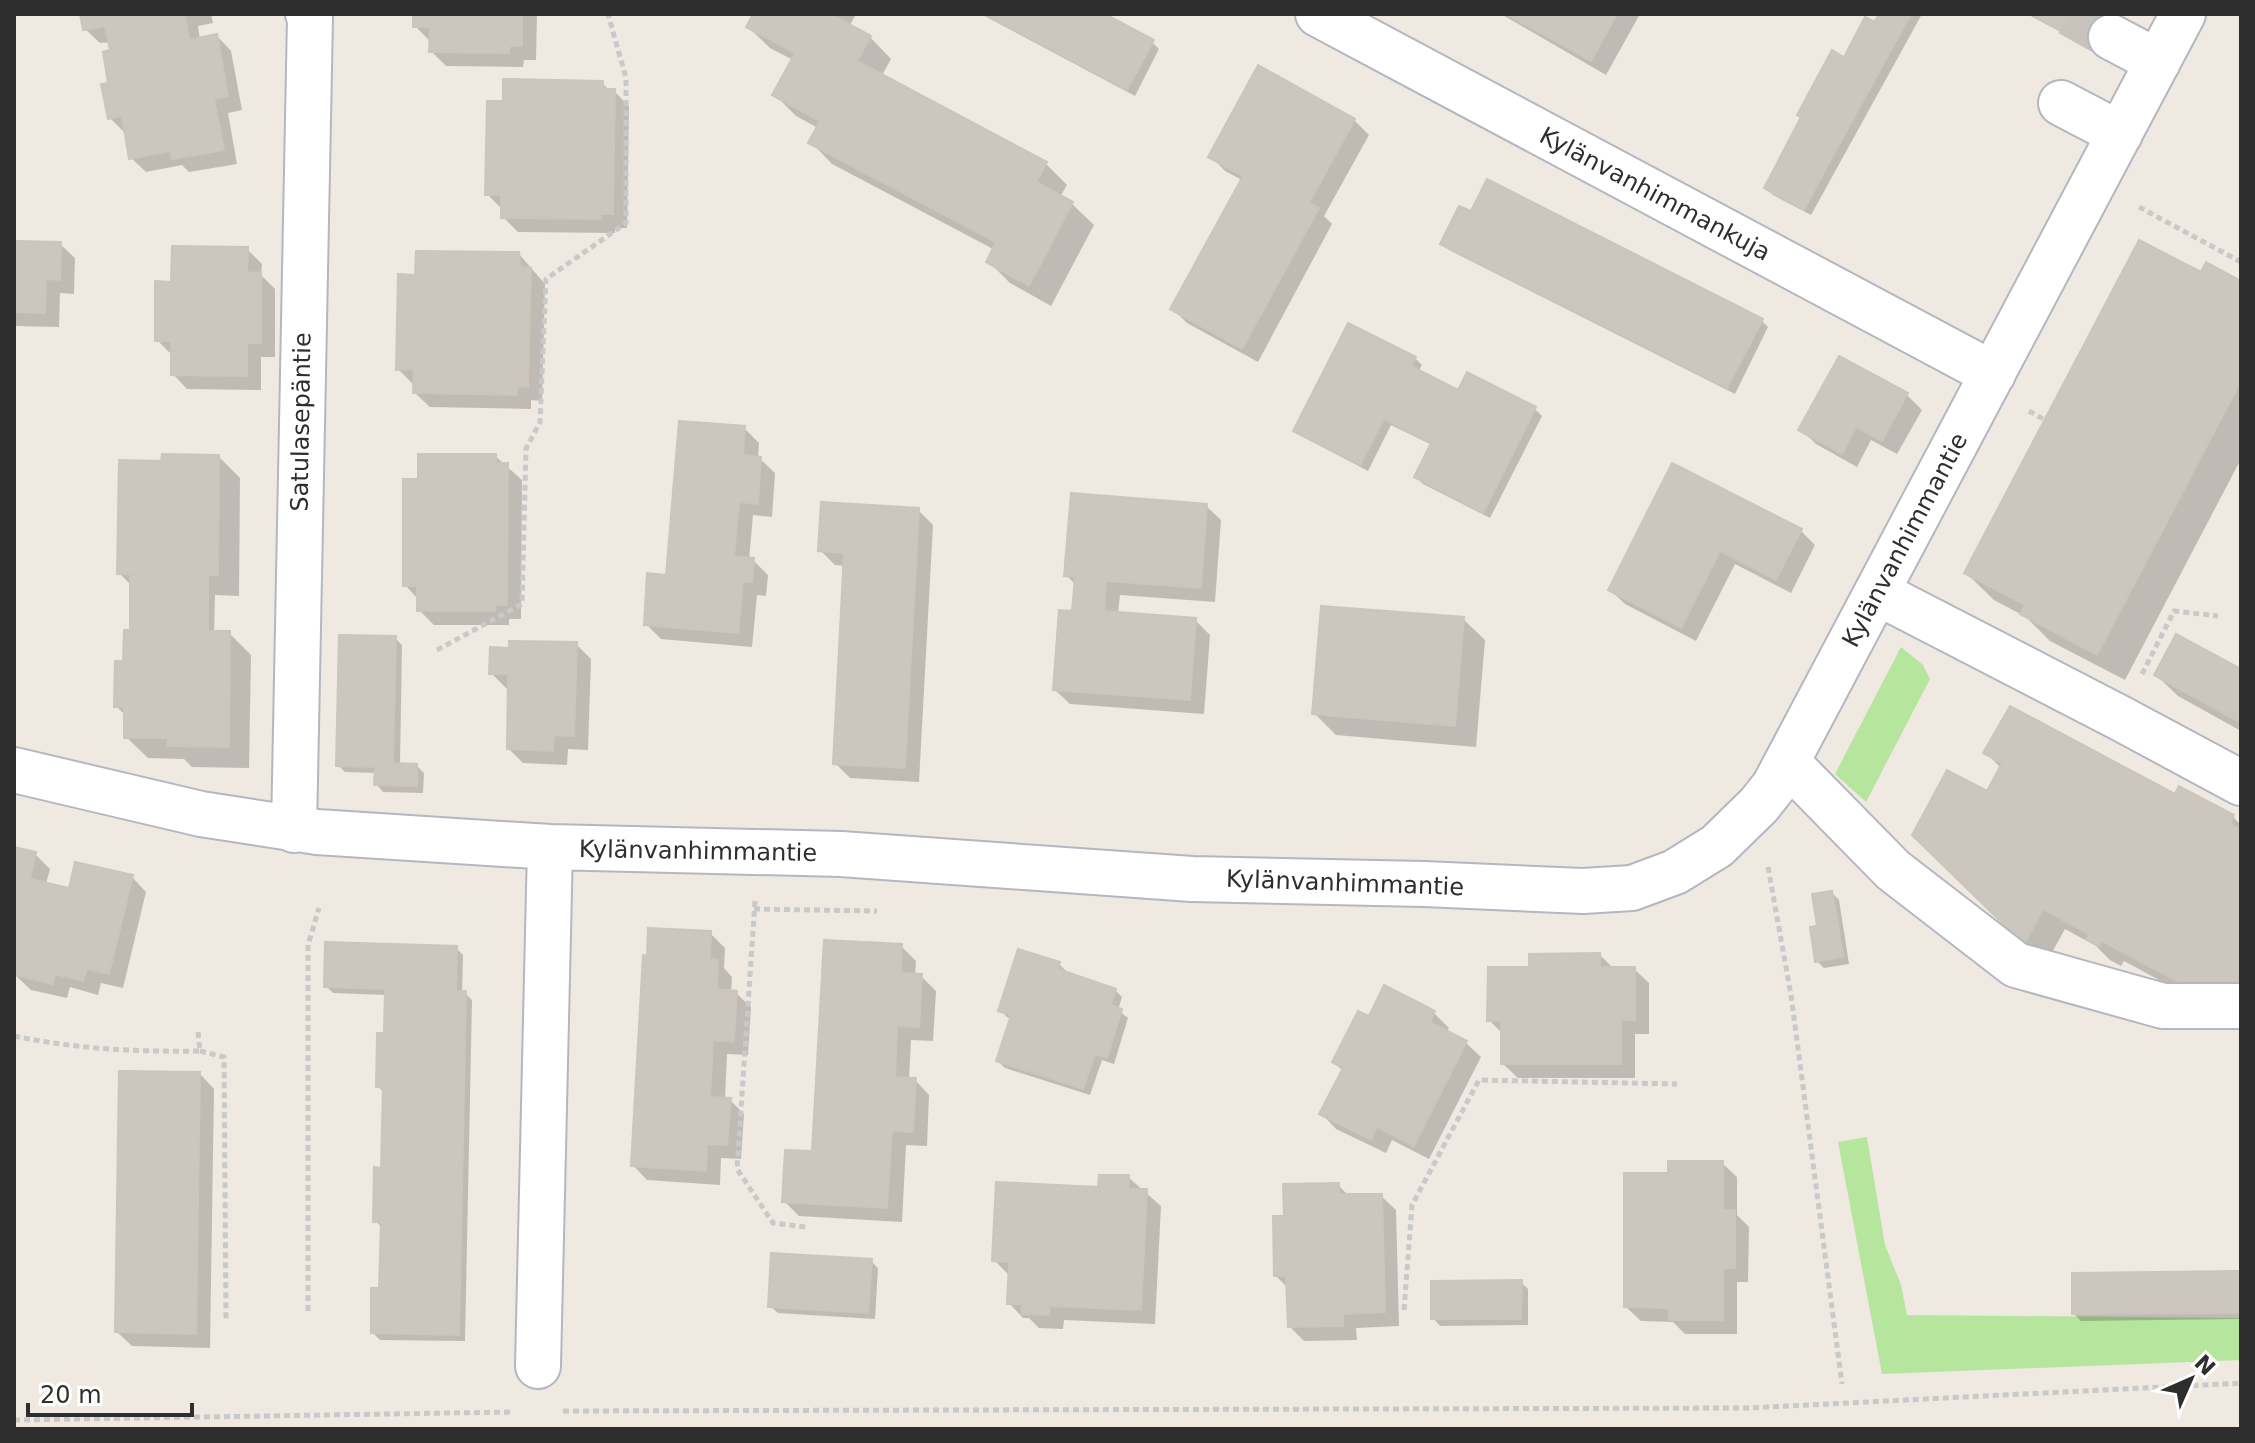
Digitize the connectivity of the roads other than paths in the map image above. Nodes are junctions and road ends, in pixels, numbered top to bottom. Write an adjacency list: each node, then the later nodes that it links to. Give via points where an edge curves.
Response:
1 (308, 14): 13 (street, Satulasepäntie)
2 (1318, 14): 8 (street, Kylänvanhimmankuja)
3 (2183, 14): 5 (street, Kylänvanhimmantie)
4 (2111, 37): 5 (street)
5 (2158, 62): 7 (street, Kylänvanhimmantie)
6 (2061, 103): 7 (street)
7 (2120, 134): 8 (street, Kylänvanhimmantie)
8 (1993, 374): 9 (street, Kylänvanhimmantie)
9 (1878, 593): 10 (street, Kylänvanhimmantie); 12 (street)
10 (1788, 763): 14 (street, Kylänvanhimmantie, via 1759,805 1717,846 1675,872 1632,888 1583,891 1192,879 841,854); 15 (street, via 1893,870 2016,965 2163,1006)
11 (14, 770): 13 (street, Kylänvanhimmantie)
12 (2241, 783)
13 (294, 830): 14 (street, Kylänvanhimmantie)
14 (550, 847): 16 (street)
15 (2241, 1006)
16 (538, 1366)

